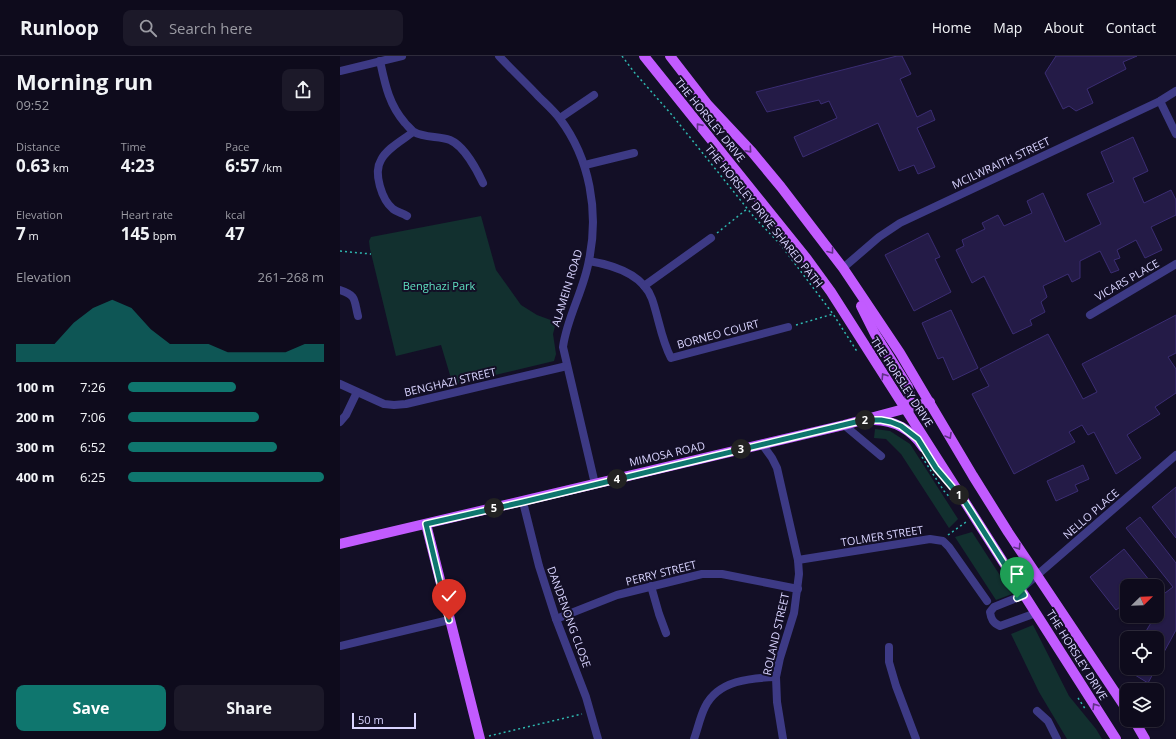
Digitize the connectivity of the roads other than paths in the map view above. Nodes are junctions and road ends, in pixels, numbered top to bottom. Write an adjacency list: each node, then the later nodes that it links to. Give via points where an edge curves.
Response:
1 (402, 56): 5 (street)
2 (499, 56): 10 (street, ALAMEIN ROAD)
3 (644, 56): 30 (main road, THE HORSLEY DRIVE, one-way to 3, via 806,259)
4 (670, 56): 20 (main road, THE HORSLEY DRIVE, one-way to 20, via 708,105 781,187)
5 (380, 61): 6 (street); 11 (street, via 393,107)
6 (340, 71)
7 (1176, 90): 9 (street, MCILWRAITH STREET)
8 (594, 95): 10 (street)
9 (1160, 101): 12 (street); 20 (street, MCILWRAITH STREET, via 900,223 879,237)
10 (560, 118): 14 (street, ALAMEIN ROAD, via 575,141)
11 (413, 132): 15 (street, via 450,140 475,167); 16 (street, via 391,148 380,161 378,171 378,182 386,200 393,209)
12 (1176, 134)
13 (634, 152): 14 (street)
14 (585, 165): 18 (street, ALAMEIN ROAD, via 593,234)
15 (483, 183)
16 (407, 216)
17 (711, 238): 21 (street)
18 (589, 261): 21 (street, BORNEO COURT, via 609,264 629,274); 26 (street, ALAMEIN ROAD, via 565,333 563,347)
19 (1176, 264): 23 (street, VICARS PLACE)
20 (843, 268): 29 (main road, THE HORSLEY DRIVE); 30 (main road, via 875,334 908,387 910,402)
21 (644, 286): 25 (street, BORNEO COURT, via 652,298 665,346 671,358)
22 (340, 290): 24 (street, via 353,296)
23 (1090, 315)
24 (358, 316)
25 (788, 327)
26 (567, 366): 28 (street, BENGHAZI STREET, via 406,404 384,404); 37 (street, ALAMEIN ROAD)
27 (340, 384): 28 (street, BENGHAZI STREET)
28 (357, 392): 32 (street)
29 (930, 402): 30 (main road, MIMOSA ROAD); 43 (main road, THE HORSLEY DRIVE, one-way to 43, via 973,476)
30 (905, 409): 31 (main road, MIMOSA ROAD); 39 (main road, THE HORSLEY DRIVE)
31 (864, 420): 33 (main road, MIMOSA ROAD); 39 (main road, via 891,422 911,433)
32 (340, 422)
33 (844, 425): 34 (main road, MIMOSA ROAD); 36 (street)
34 (762, 444): 37 (main road, MIMOSA ROAD); 42 (street, ROLAND STREET, via 777,468)
35 (1176, 455): 43 (street, NELLO PLACE)
36 (881, 456)
37 (595, 484): 38 (main road, MIMOSA ROAD)
38 (523, 502): 40 (main road, MIMOSA ROAD); 49 (street, DANDENONG CLOSE)
39 (965, 502): 46 (main road, THE HORSLEY DRIVE)
40 (426, 524): 41 (main road, MIMOSA ROAD); 50 (main road)
41 (340, 544)
42 (798, 560): 45 (street, ROLAND STREET); 47 (street, TOLMER STREET, via 930,539 943,541)
43 (1037, 576): 46 (street, NELLO PLACE); 55 (main road, THE HORSLEY DRIVE)
44 (651, 586): 45 (street, PERRY STREET, via 702,574 722,574); 49 (street, PERRY STREET, via 617,595); 51 (street)
45 (798, 589): 54 (street, ROLAND STREET)
46 (1022, 592): 48 (main road, THE HORSLEY DRIVE); 48 (street, NELLO PLACE, via 994,607 990,612 995,624 1000,626)
47 (986, 601)
48 (1036, 613): 65 (main road, THE HORSLEY DRIVE, one-way to 48)
49 (556, 619): 60 (street, DANDENONG CLOSE, via 586,697)
50 (449, 620): 52 (street); 59 (main road)
51 (666, 633)
52 (340, 646)
53 (889, 647): 63 (street, via 889,662 896,686)
54 (776, 677): 61 (street, via 741,680 715,693 706,706); 62 (street, ROLAND STREET)
55 (1120, 700)
56 (1037, 711): 64 (street, via 1048,721)
57 (1138, 727): 66 (main road)
58 (1139, 727): 67 (street)
59 (484, 738)
60 (598, 739)
61 (694, 739)
62 (783, 739)
63 (916, 739)
64 (1057, 739)
65 (1116, 739)
66 (1145, 739)
67 (1149, 739)

